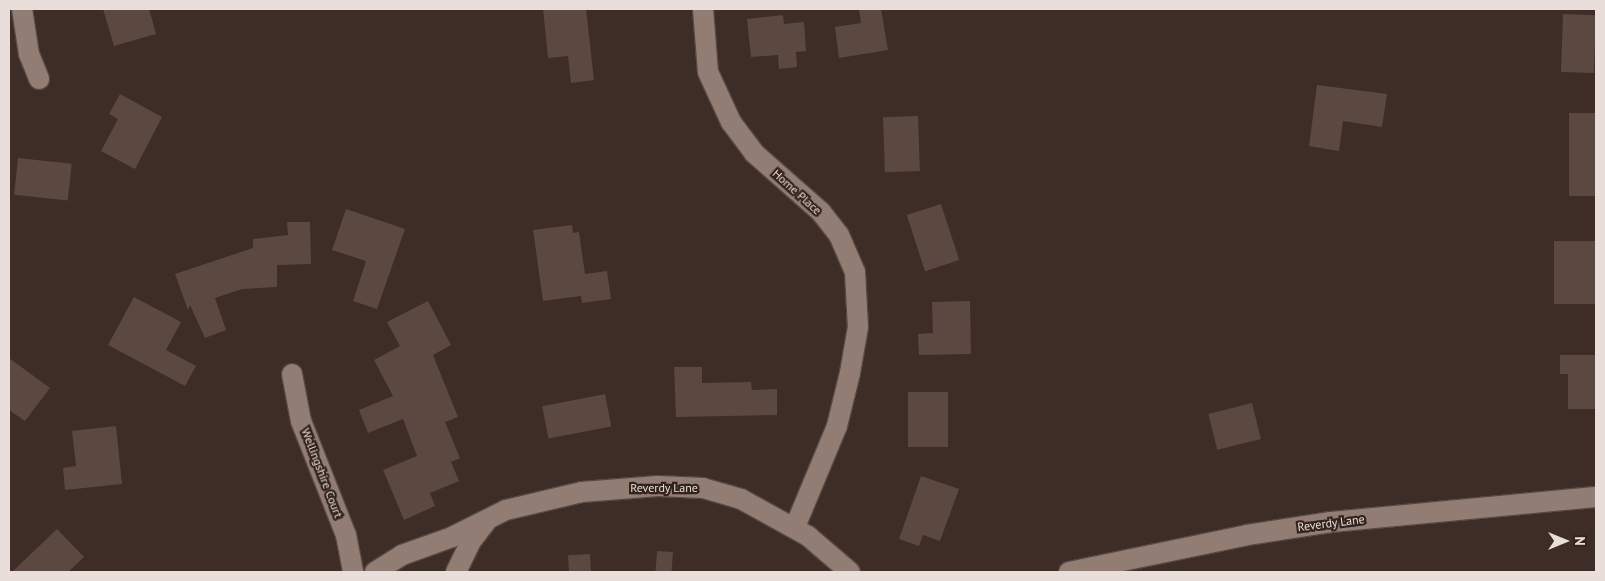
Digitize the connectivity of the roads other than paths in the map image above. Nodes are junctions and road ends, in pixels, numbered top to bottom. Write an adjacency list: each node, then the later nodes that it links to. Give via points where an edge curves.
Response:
1 (22, 9): 3 (street, via 30,54)
2 (704, 9): 7 (street, Home Place, via 708,72 731,122 754,153 821,212 839,234 855,272 858,327 850,373 837,426)
3 (39, 79)
4 (292, 374): 8 (street, Wellingshire Court, via 301,421 346,535)
5 (1596, 497): 12 (street, Reverdy Lane, via 1331,522 1247,535)
6 (488, 519): 7 (street, Reverdy Lane, via 506,510 582,492 658,486 703,488 740,499); 9 (street, Reverdy Lane, via 452,537 420,546); 10 (street, Reverdy Lane, via 470,541)
7 (795, 527): 11 (street, Reverdy Lane)
8 (353, 572)
9 (375, 572)
10 (456, 572)
11 (850, 572)
12 (1069, 572)

